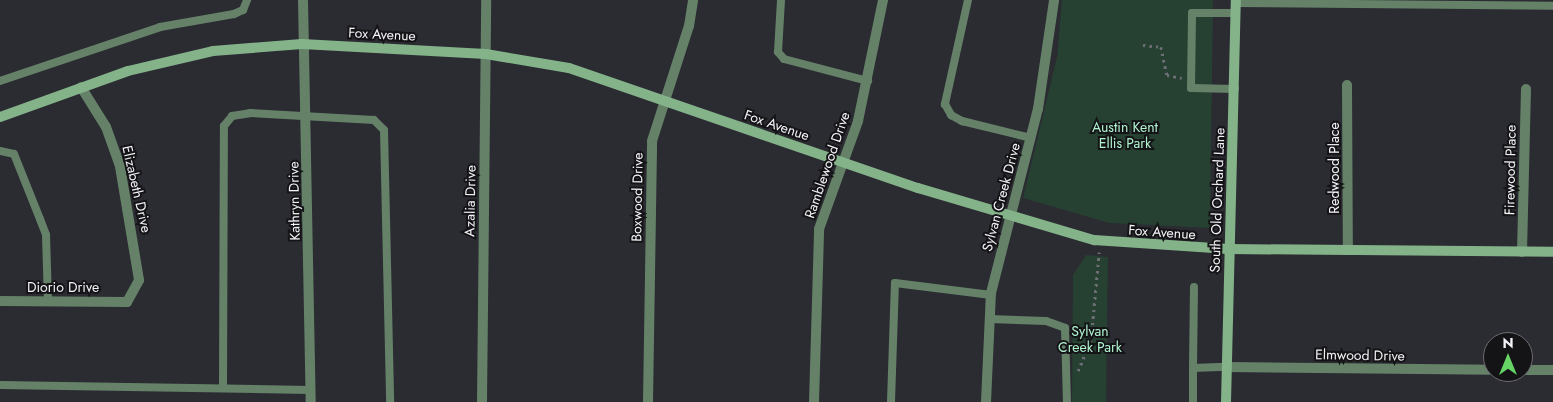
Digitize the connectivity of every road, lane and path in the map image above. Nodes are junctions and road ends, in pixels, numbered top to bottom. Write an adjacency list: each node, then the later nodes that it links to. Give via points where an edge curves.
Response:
1 (246, 0): 15 (lane, via 243,10 234,14 160,27)
2 (303, 0): 11 (street, Kathryn Drive)
3 (486, 0): 13 (street, Azalia Drive)
4 (693, 0): 21 (street, Boxwood Drive, via 689,26)
5 (781, 0): 16 (lane, via 778,52 784,59)
6 (883, 0): 16 (street, Ramblewood Drive)
7 (968, 0): 24 (lane, via 945,104 951,115 962,121)
8 (1054, 0): 24 (street, Sylvan Creek Drive)
9 (1236, 5): 10 (lane); 14 (lane, via 1192,13); 19 (main road, South Old Orchard Lane)
10 (1553, 6)
11 (302, 44): 13 (main road, Fox Avenue); 18 (main road, Fox Avenue, via 205,52); 23 (street, Kathryn Drive)
12 (1143, 45): 14 (path, via 1155,45 1165,52 1170,78)
13 (486, 54): 21 (main road, Fox Avenue, via 569,68); 50 (street, Azalia Drive)
14 (1191, 78): 19 (lane, via 1191,88)
15 (0, 81)
16 (868, 81): 26 (street, Ramblewood Drive)
17 (1347, 85): 30 (street, Redwood Place)
18 (81, 87): 22 (main road, Fox Avenue); 37 (street, Elizabeth Drive, via 106,127 120,166 140,267 139,280)
19 (1235, 88): 29 (main road, South Old Orchard Lane)
20 (1526, 88): 31 (street, Firewood Place)
21 (664, 98): 26 (main road, Fox Avenue); 51 (street, Boxwood Drive, via 650,164)
22 (0, 117)
23 (307, 117): 46 (lane, via 250,113 232,116 224,126); 47 (street, Kathryn Drive); 49 (lane, via 374,120 384,130)
24 (1031, 138): 27 (street, Sylvan Creek Drive)
25 (0, 151): 36 (lane, via 14,154 46,235)
26 (842, 160): 27 (main road, Fox Avenue); 52 (street, Ramblewood Drive, via 819,229)
27 (1009, 218): 28 (main road, Fox Avenue); 34 (street, Sylvan Creek Drive)
28 (1100, 241): 29 (main road, Fox Avenue); 44 (path, via 1091,338)
29 (1229, 250): 30 (main road, Fox Avenue); 39 (main road, South Old Orchard Lane)
30 (1348, 250): 31 (main road, Fox Avenue)
31 (1522, 252): 32 (main road, Fox Avenue)
32 (1553, 252)
33 (1194, 287): 40 (lane)
34 (991, 295): 38 (street, Sylvan Creek Drive); 53 (lane, via 895,283)
35 (0, 301): 36 (street, Diorio Drive)
36 (48, 301): 37 (street, Diorio Drive)
37 (127, 302)
38 (989, 319): 54 (street, Sylvan Creek Drive); 55 (lane, via 1046,321 1065,328)
39 (1226, 367): 40 (lane); 41 (street, Elmwood Drive); 57 (main road, South Old Orchard Lane)
40 (1193, 368): 56 (lane)
41 (1483, 370)
42 (1533, 370): 43 (street)
43 (1553, 370)
44 (1078, 375)
45 (0, 385): 46 (lane)
46 (223, 388): 47 (lane)
47 (311, 390): 48 (street, Kathryn Drive)
48 (311, 402)
49 (390, 402)
50 (482, 402)
51 (648, 402)
52 (814, 402)
53 (891, 402)
54 (986, 402)
55 (1067, 402)
56 (1192, 402)
57 (1226, 402)

